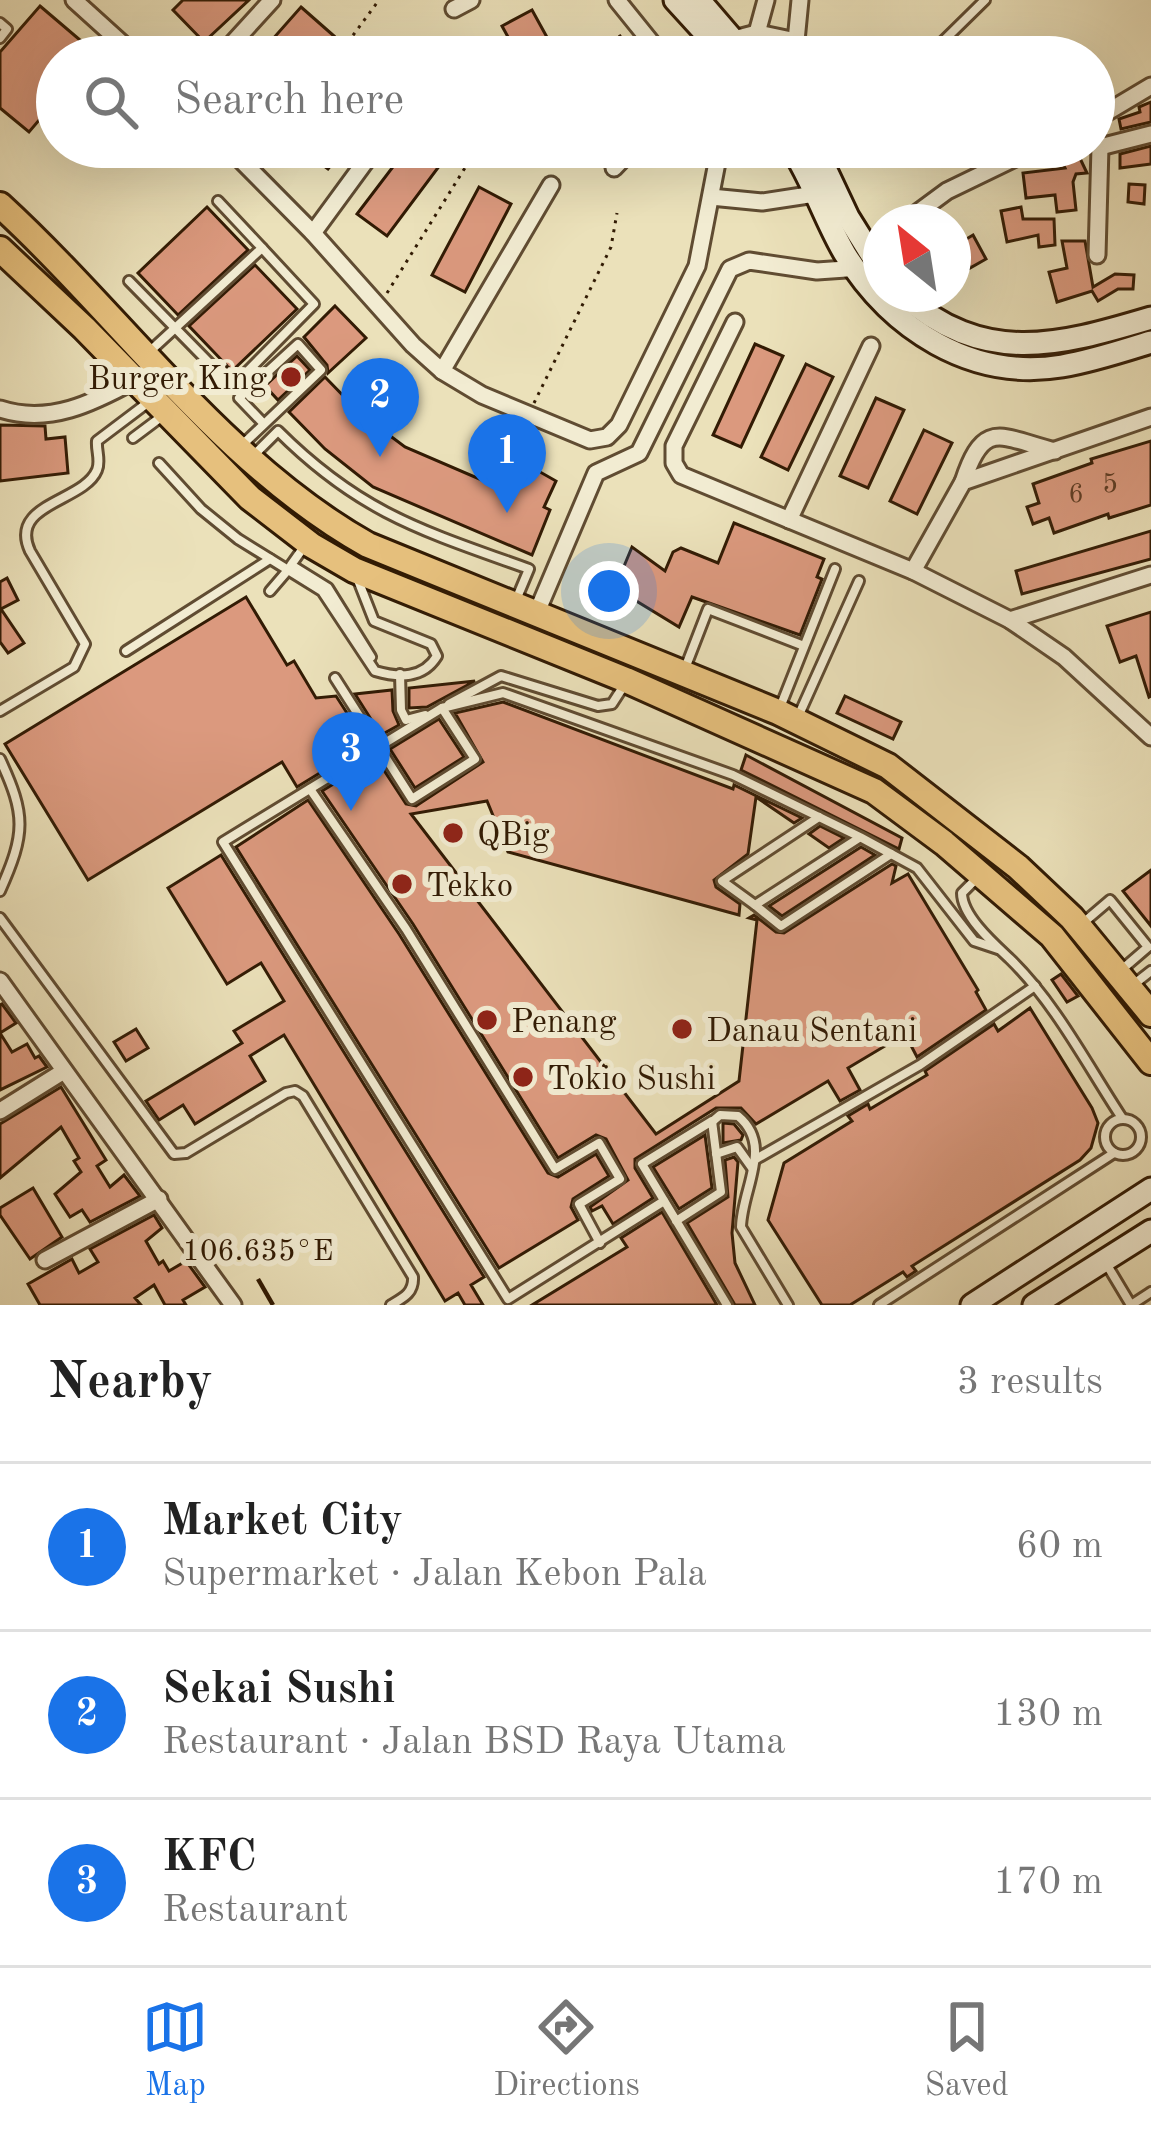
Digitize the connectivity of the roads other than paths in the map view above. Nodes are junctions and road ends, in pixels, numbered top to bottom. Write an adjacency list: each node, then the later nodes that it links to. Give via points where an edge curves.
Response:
1 (74, 0): 13 (street)
2 (272, 0): 14 (street)
3 (471, 0): 10 (street)
4 (617, 0): 15 (street)
5 (675, 0): 16 (street)
6 (699, 0): 17 (street)
7 (766, 0): 12 (street)
8 (800, 0): 20 (street)
9 (985, 0): 21 (lane)
10 (454, 8)
11 (0, 23): 22 (lane, via 8,29)
12 (757, 33): 18 (street); 19 (street)
13 (114, 36)
14 (239, 36)
15 (643, 36)
16 (719, 36)
17 (726, 36)
18 (754, 36)
19 (765, 36)
20 (800, 36)
21 (948, 36)
22 (0, 38)
23 (1151, 86): 24 (street)
24 (1115, 107)
25 (1151, 134): 26 (street)
26 (1115, 137)
27 (249, 168): 40 (street)
28 (361, 168): 40 (street)
29 (716, 168): 36 (street)
30 (802, 168): 35 (street)
31 (824, 168): 41 (street)
32 (995, 168): 38 (street)
33 (1097, 168): 44 (street)
34 (550, 184): 55 (street)
35 (815, 194): 36 (street, via 762,202); 51 (street, via 871,291 905,325)
36 (711, 197): 55 (street, via 697,266 607,437 590,440)
37 (218, 201): 42 (lane)
38 (929, 204)
39 (0, 205): 54 (main road)
40 (313, 233): 55 (street)
41 (863, 241)
42 (262, 248): 50 (lane); 50 (lane, via 314,304 237,382)
43 (0, 249): 56 (main road)
44 (1097, 255)
45 (846, 269): 77 (street, via 749,261 730,269 639,453 596,472)
46 (129, 281): 50 (lane)
47 (918, 312): 51 (street)
48 (1151, 318): 51 (street, via 1076,340 1018,346)
49 (735, 322): 65 (street, via 674,446 674,463 681,475)
50 (176, 329): 54 (lane)
51 (938, 335): 52 (street, via 967,358 1013,368 1059,367)
52 (1151, 342)
53 (871, 346): 65 (street)
54 (147, 354): 62 (main road)
55 (442, 371)
56 (152, 397): 57 (street, via 38,415); 60 (lane); 66 (main road, via 250,498); 87 (lane, via 100,436 95,475 26,527 24,538 82,635 83,654)
57 (0, 409)
58 (1151, 417): 61 (street)
59 (264, 424): 59 (lane, via 321,370 298,344 239,398); 62 (lane)
60 (133, 438)
61 (1055, 451): 64 (street); 64 (street, via 996,436 982,440)
62 (244, 454): 72 (main road, via 326,522); 77 (lane, via 278,431 362,502 529,569)
63 (159, 463): 67 (lane, via 201,509)
64 (964, 482): 71 (street)
65 (789, 520): 71 (street)
66 (307, 542): 70 (main road); 81 (lane, via 291,566 328,588)
67 (270, 559): 69 (lane); 80 (lane)
68 (835, 569): 79 (lane)
69 (288, 570): 75 (lane); 83 (lane, via 322,592 375,671)
70 (354, 570): 76 (main road); 83 (lane, via 374,621 431,644 437,656 421,675)
71 (914, 571): 78 (street)
72 (439, 574): 76 (main road); 77 (main road)
73 (1151, 575): 78 (street)
74 (859, 581): 88 (lane)
75 (270, 591)
76 (430, 603): 85 (main road)
77 (526, 608): 82 (main road)
78 (1010, 620): 89 (street)
79 (804, 646): 82 (lane, via 709,609); 88 (lane)
80 (126, 651)
81 (371, 657)
82 (683, 672): 88 (main road)
83 (400, 674): 86 (lane, via 406,720)
84 (335, 678): 90 (lane)
85 (626, 680): 86 (lane, via 612,704 598,706 501,676); 96 (main road, via 874,791)
86 (442, 708): 90 (lane); 90 (lane, via 475,759 412,799); 93 (lane, via 502,693 733,775)
87 (0, 711)
88 (787, 716): 100 (main road, via 888,766 1018,867)
89 (1149, 731)
90 (379, 747): 92 (lane)
91 (1, 765): 97 (lane, via 20,805 16,850)
92 (310, 789): 120 (lane, via 555,1169 599,1143 620,1179 580,1204); 120 (lane, via 224,842 508,1299)
93 (819, 817): 94 (lane); 98 (lane, via 722,881)
94 (860, 837): 95 (lane); 98 (lane)
95 (890, 854): 98 (lane, via 781,926); 101 (lane, via 917,868 974,941)
96 (981, 874): 101 (lane, via 962,903); 107 (main road, via 1066,950)
97 (0, 891)
98 (755, 905)
99 (0, 918): 126 (lane, via 174,1154 286,1093 303,1096 413,1277 408,1295)
100 (1079, 927): 103 (main road); 103 (lane, via 1110,900 1148,947)
101 (998, 949): 105 (lane)
102 (1151, 971): 103 (lane)
103 (1124, 980): 106 (main road)
104 (0, 981): 108 (street)
105 (1035, 986): 110 (lane); 114 (lane)
106 (1151, 1014)
107 (1151, 1062)
108 (64, 1071): 109 (street); 116 (street)
109 (0, 1111)
110 (1122, 1118): 112 (lane, via 1106,1132); 112 (lane, via 1141,1130 1142,1141 1136,1151)
111 (712, 1121): 113 (lane); 114 (lane, via 730,1114 748,1124); 117 (lane, via 641,1164)
112 (1114, 1153): 129 (lane)
113 (716, 1154): 114 (lane, via 737,1147); 118 (lane, via 721,1192)
114 (754, 1164): 128 (lane, via 741,1228)
115 (1151, 1189): 130 (street)
116 (159, 1199): 121 (street); 124 (street)
117 (664, 1202): 118 (lane); 120 (lane)
118 (676, 1221): 127 (lane)
119 (1151, 1231): 122 (street)
120 (600, 1243)
121 (45, 1260)
122 (1105, 1260): 131 (street); 132 (lane)
123 (1151, 1292): 132 (lane)
124 (230, 1300): 125 (street)
125 (211, 1305)
126 (391, 1305)
127 (727, 1305)
128 (788, 1305)
129 (879, 1305)
130 (973, 1305)
131 (1034, 1305)
132 (1131, 1305)

